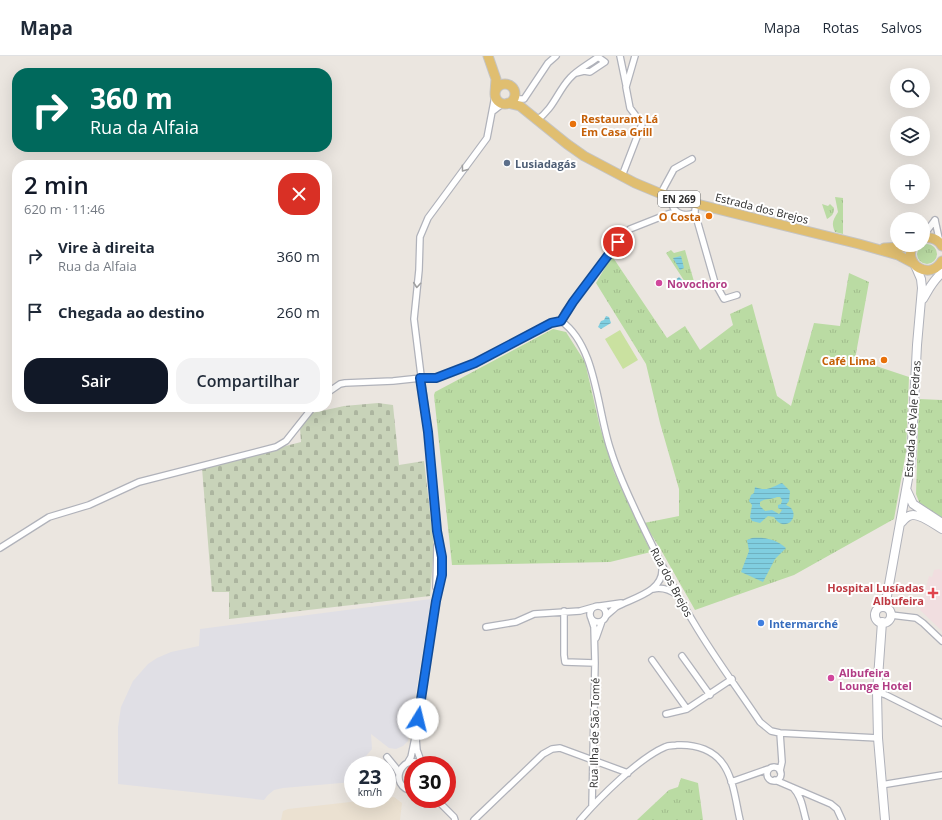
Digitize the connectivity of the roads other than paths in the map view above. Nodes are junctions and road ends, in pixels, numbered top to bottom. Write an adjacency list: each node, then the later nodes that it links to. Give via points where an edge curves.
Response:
1 (488, 56): 7 (main road, EN 269, via 500,78); 8 (main road, EN 269, via 496,79)
2 (556, 56): 7 (street, via 548,63 524,99)
3 (620, 56): 6 (street)
4 (635, 56): 6 (street)
5 (576, 73): 11 (street, via 547,113)
6 (626, 87): 13 (street, via 630,108 642,124)
7 (513, 91): 8 (main road, via 502,85); 9 (main road, via 514,98); 11 (main road, EN 269)
8 (495, 94): 9 (main road, EN 269, via 499,102); 10 (street)
9 (505, 104): 10 (street); 11 (main road, EN 269, via 520,106)
10 (493, 112): 29 (street, one-way to 29, via 487,138 428,218 420,237 414,319)
11 (537, 120): 13 (main road, Estrada dos Brejos / EN 269, via 584,156)
12 (692, 159): 14 (street, via 674,169)
13 (622, 176): 14 (main road, Estrada dos Brejos / EN 269)
14 (661, 193): 15 (main road, Estrada dos Brejos / EN 269)
15 (674, 198): 16 (main road, Estrada dos Brejos / EN 269); 17 (street, via 672,205)
16 (696, 208): 17 (street, via 683,215); 20 (main road, Estrada dos Brejos / EN 269); 26 (street, via 715,284 724,299)
17 (677, 212): 28 (street, via 630,229 609,253)
18 (930, 226): 21 (street, via 934,220)
19 (930, 238): 21 (main road)
20 (859, 244): 22 (main road, Estrada dos Brejos / EN 269); 24 (main road, Estrada dos Brejos / EN 269, via 898,255)
21 (941, 244)
22 (890, 248)
23 (911, 252): 24 (main road)
24 (914, 264): 25 (main road, EN 269, via 927,271); 27 (main road, Estrada de Vale Pedras, via 921,279)
25 (940, 267): 27 (main road, Estrada de Vale Pedras, via 925,289)
26 (737, 295)
27 (922, 301): 32 (main road, Estrada de Vale Pedras, via 917,345 912,462)
28 (561, 321): 29 (street, via 551,323 475,363 436,378); 37 (street, Rua dos Brejos, via 585,352 607,441 618,474)
29 (420, 378): 30 (street, via 340,384); 62 (street, via 437,531 436,601)
30 (332, 390)
31 (309, 412): 36 (street, via 286,441 276,446 139,482 105,499 49,517)
32 (907, 491): 33 (main road, Estrada de Vale Pedras); 34 (main road, via 913,504)
33 (901, 523): 35 (main road, via 914,514); 43 (main road, Estrada de Vale Pedras)
34 (942, 523)
35 (942, 529)
36 (0, 548)
37 (661, 564): 38 (street, Rua dos Brejos); 39 (street)
38 (669, 580): 39 (street, via 663,580); 40 (street, Rua dos Brejos)
39 (659, 585): 40 (street); 41 (street, Rua Ilha de São Tomé)
40 (678, 596): 56 (street, Rua dos Brejos)
41 (633, 600): 42 (street, Rua Ilha de São Tomé); 46 (street, Rua Ilha de São Tomé, via 615,608)
42 (597, 607): 44 (street); 46 (street, via 604,609); 47 (street, Rua Ilha de São Tomé, via 590,612)
43 (885, 607): 45 (main road); 49 (main road, via 879,608 875,615 877,620)
44 (564, 611): 50 (street, via 534,614 516,622); 55 (street, via 565,662)
45 (891, 615): 49 (main road, via 889,620); 51 (street, via 916,618)
46 (606, 616): 48 (street, Rua Ilha de São Tomé)
47 (591, 618): 48 (street, via 597,622); 52 (street, Rua Ilha de São Tomé)
48 (602, 621): 52 (street, Rua Ilha de São Tomé)
49 (882, 622): 57 (main road)
50 (486, 627)
51 (942, 641)
52 (594, 642): 55 (street, Rua Ilha de São Tomé)
53 (682, 656): 58 (street)
54 (652, 660): 59 (street)
55 (595, 663): 67 (street, Rua Ilha de São Tomé)
56 (732, 679): 58 (street); 63 (street, Rua dos Brejos, via 760,722 771,731)
57 (876, 692): 61 (street); 64 (main road)
58 (710, 695): 59 (street)
59 (687, 709): 60 (street)
60 (666, 714)
61 (942, 724)
62 (416, 733): 65 (street); 66 (street)
63 (780, 733): 64 (street, Rua dos Brejos); 69 (street)
64 (878, 738): 79 (main road)
65 (411, 756)
66 (419, 756)
67 (594, 760): 72 (street); 84 (street, Rua Ilha de São Tomé); 87 (street, via 560,748 552,748)
68 (404, 762): 73 (street, via 387,757)
69 (782, 762): 71 (street); 76 (street)
70 (404, 765): 73 (street)
71 (770, 768): 74 (street); 76 (street, via 778,768); 77 (street, via 767,775)
72 (628, 773): 78 (street, via 647,757 667,746 688,745 703,748 716,757); 84 (street)
73 (399, 774): 81 (street, via 399,781)
74 (754, 775): 77 (street); 78 (street)
75 (942, 775): 79 (street)
76 (779, 776): 77 (street); 80 (street)
77 (769, 778)
78 (731, 782): 89 (street)
79 (881, 785): 92 (main road)
80 (790, 787): 82 (street); 83 (street, via 798,793)
81 (404, 788)
82 (808, 794): 83 (street); 91 (street, via 831,804 837,809)
83 (801, 802): 90 (street)
84 (592, 806): 88 (street)
85 (445, 808): 86 (street)
86 (455, 820)
87 (474, 820)
88 (580, 820)
89 (740, 820)
90 (806, 820)
91 (842, 820)
92 (885, 820)

